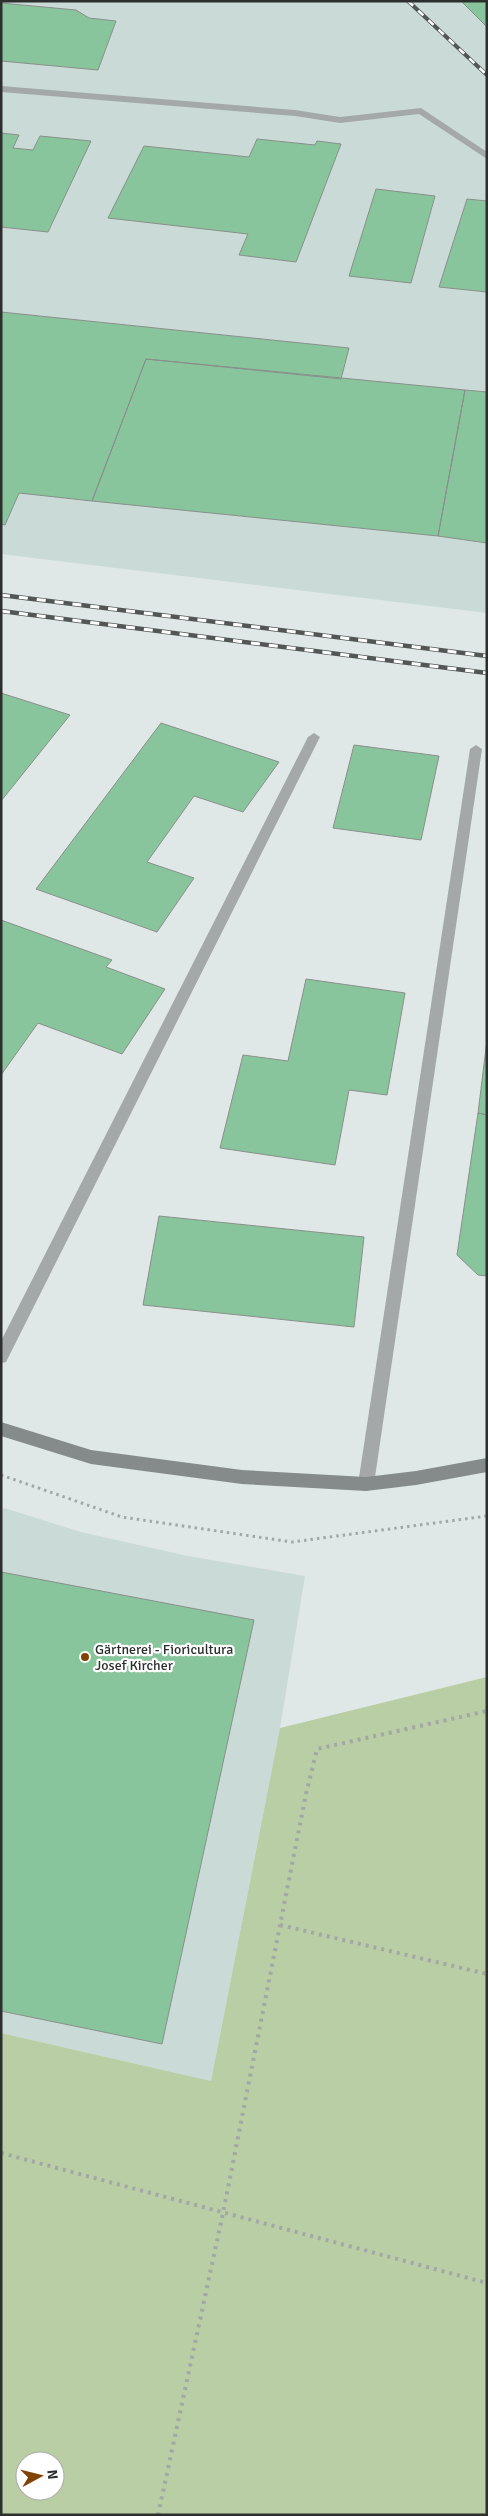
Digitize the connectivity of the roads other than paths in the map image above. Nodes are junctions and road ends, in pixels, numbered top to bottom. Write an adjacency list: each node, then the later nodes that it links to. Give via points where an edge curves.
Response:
1 (1, 89): 2 (lane, via 295,113 340,120 421,112)
2 (487, 156)
3 (314, 737): 5 (lane)
4 (476, 749): 8 (lane)
5 (1, 1357)
6 (1, 1429): 8 (street, via 91,1457 242,1477)
7 (487, 1465): 8 (street)
8 (366, 1484)

